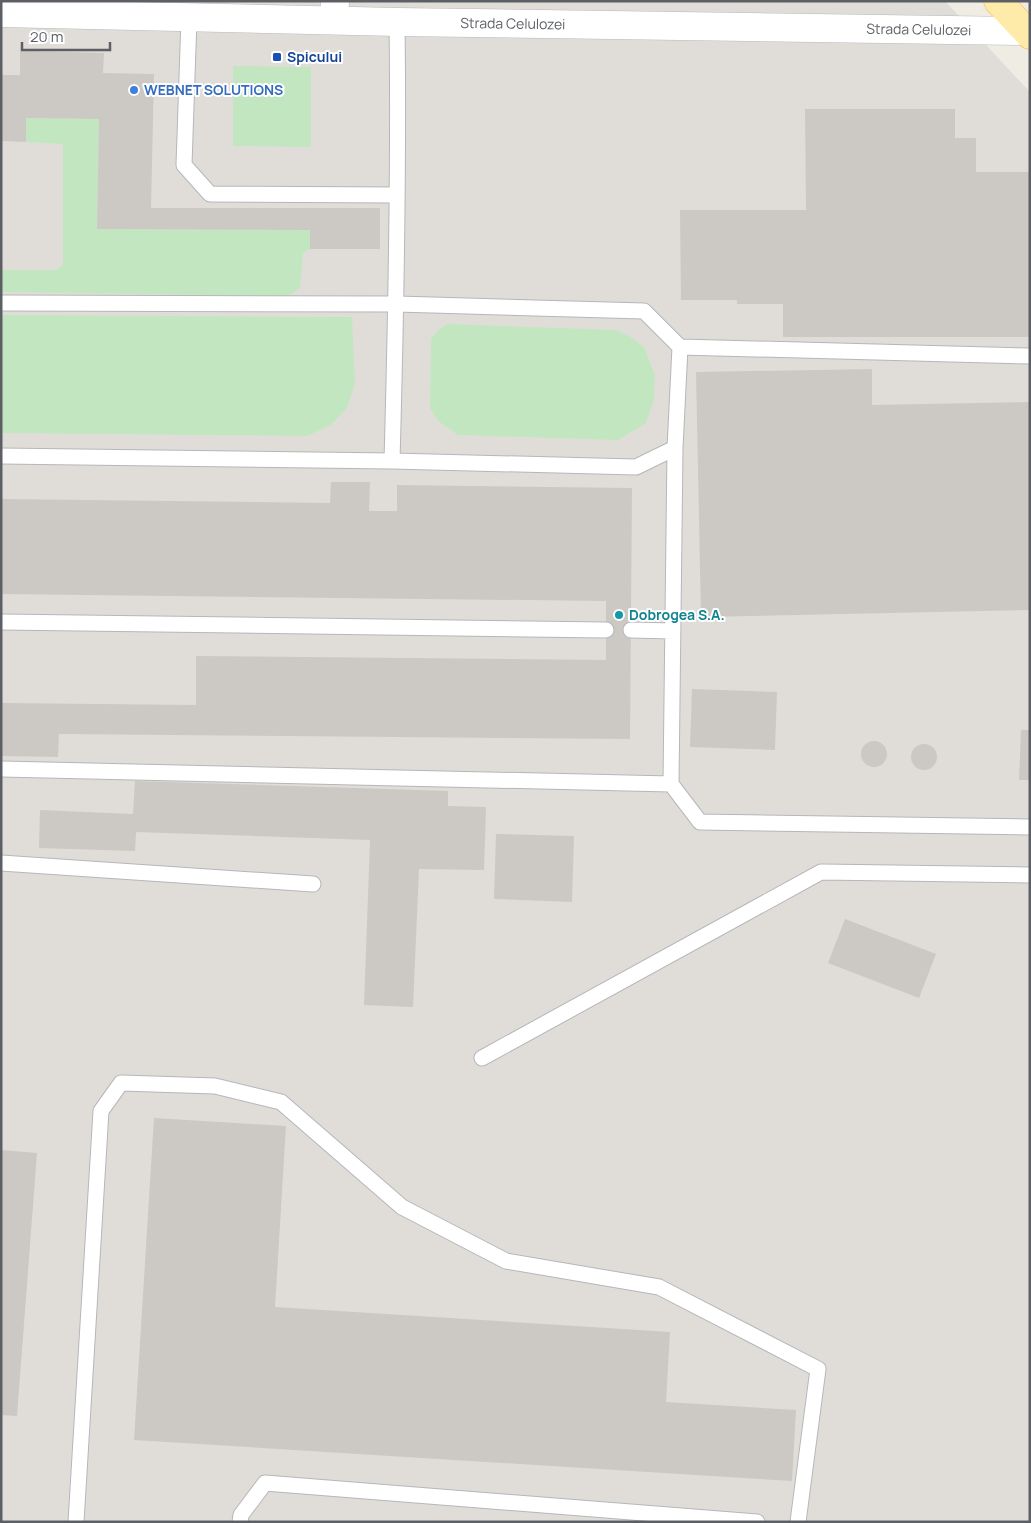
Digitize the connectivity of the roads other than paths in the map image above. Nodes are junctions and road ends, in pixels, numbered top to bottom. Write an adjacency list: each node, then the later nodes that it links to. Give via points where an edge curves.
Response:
1 (998, 1): 7 (main road)
2 (89, 8): 4 (street, Strada Celulozei); 5 (street, Strada Celulozei)
3 (335, 10): 5 (street, Strada Celulozei); 6 (street, Strada Celulozei)
4 (1, 13)
5 (189, 18): 8 (lane, via 184,165 210,194)
6 (397, 22): 7 (street, Strada Celulozei); 8 (lane)
7 (1028, 33)
8 (397, 195): 10 (lane)
9 (1, 303): 10 (lane)
10 (397, 304): 11 (lane, via 644,311); 15 (lane)
11 (680, 347): 12 (lane); 13 (lane)
12 (1030, 356)
13 (675, 448): 15 (lane, via 636,467); 19 (lane)
14 (1, 456): 15 (lane)
15 (392, 461)
16 (1, 622): 17 (lane)
17 (606, 630)
18 (630, 630): 19 (lane)
19 (673, 631): 21 (lane)
20 (1, 769): 21 (lane)
21 (671, 784): 22 (lane, via 700,822)
22 (1030, 828)
23 (1, 863): 25 (lane)
24 (1030, 875): 26 (lane, via 821,872)
25 (313, 884)
26 (482, 1058)
27 (76, 1522): 30 (lane, via 101,1111 121,1083 215,1086 281,1102 402,1207 506,1261 659,1287 818,1368)
28 (240, 1522): 29 (lane, via 241,1515 265,1483)
29 (757, 1522)
30 (798, 1522)

